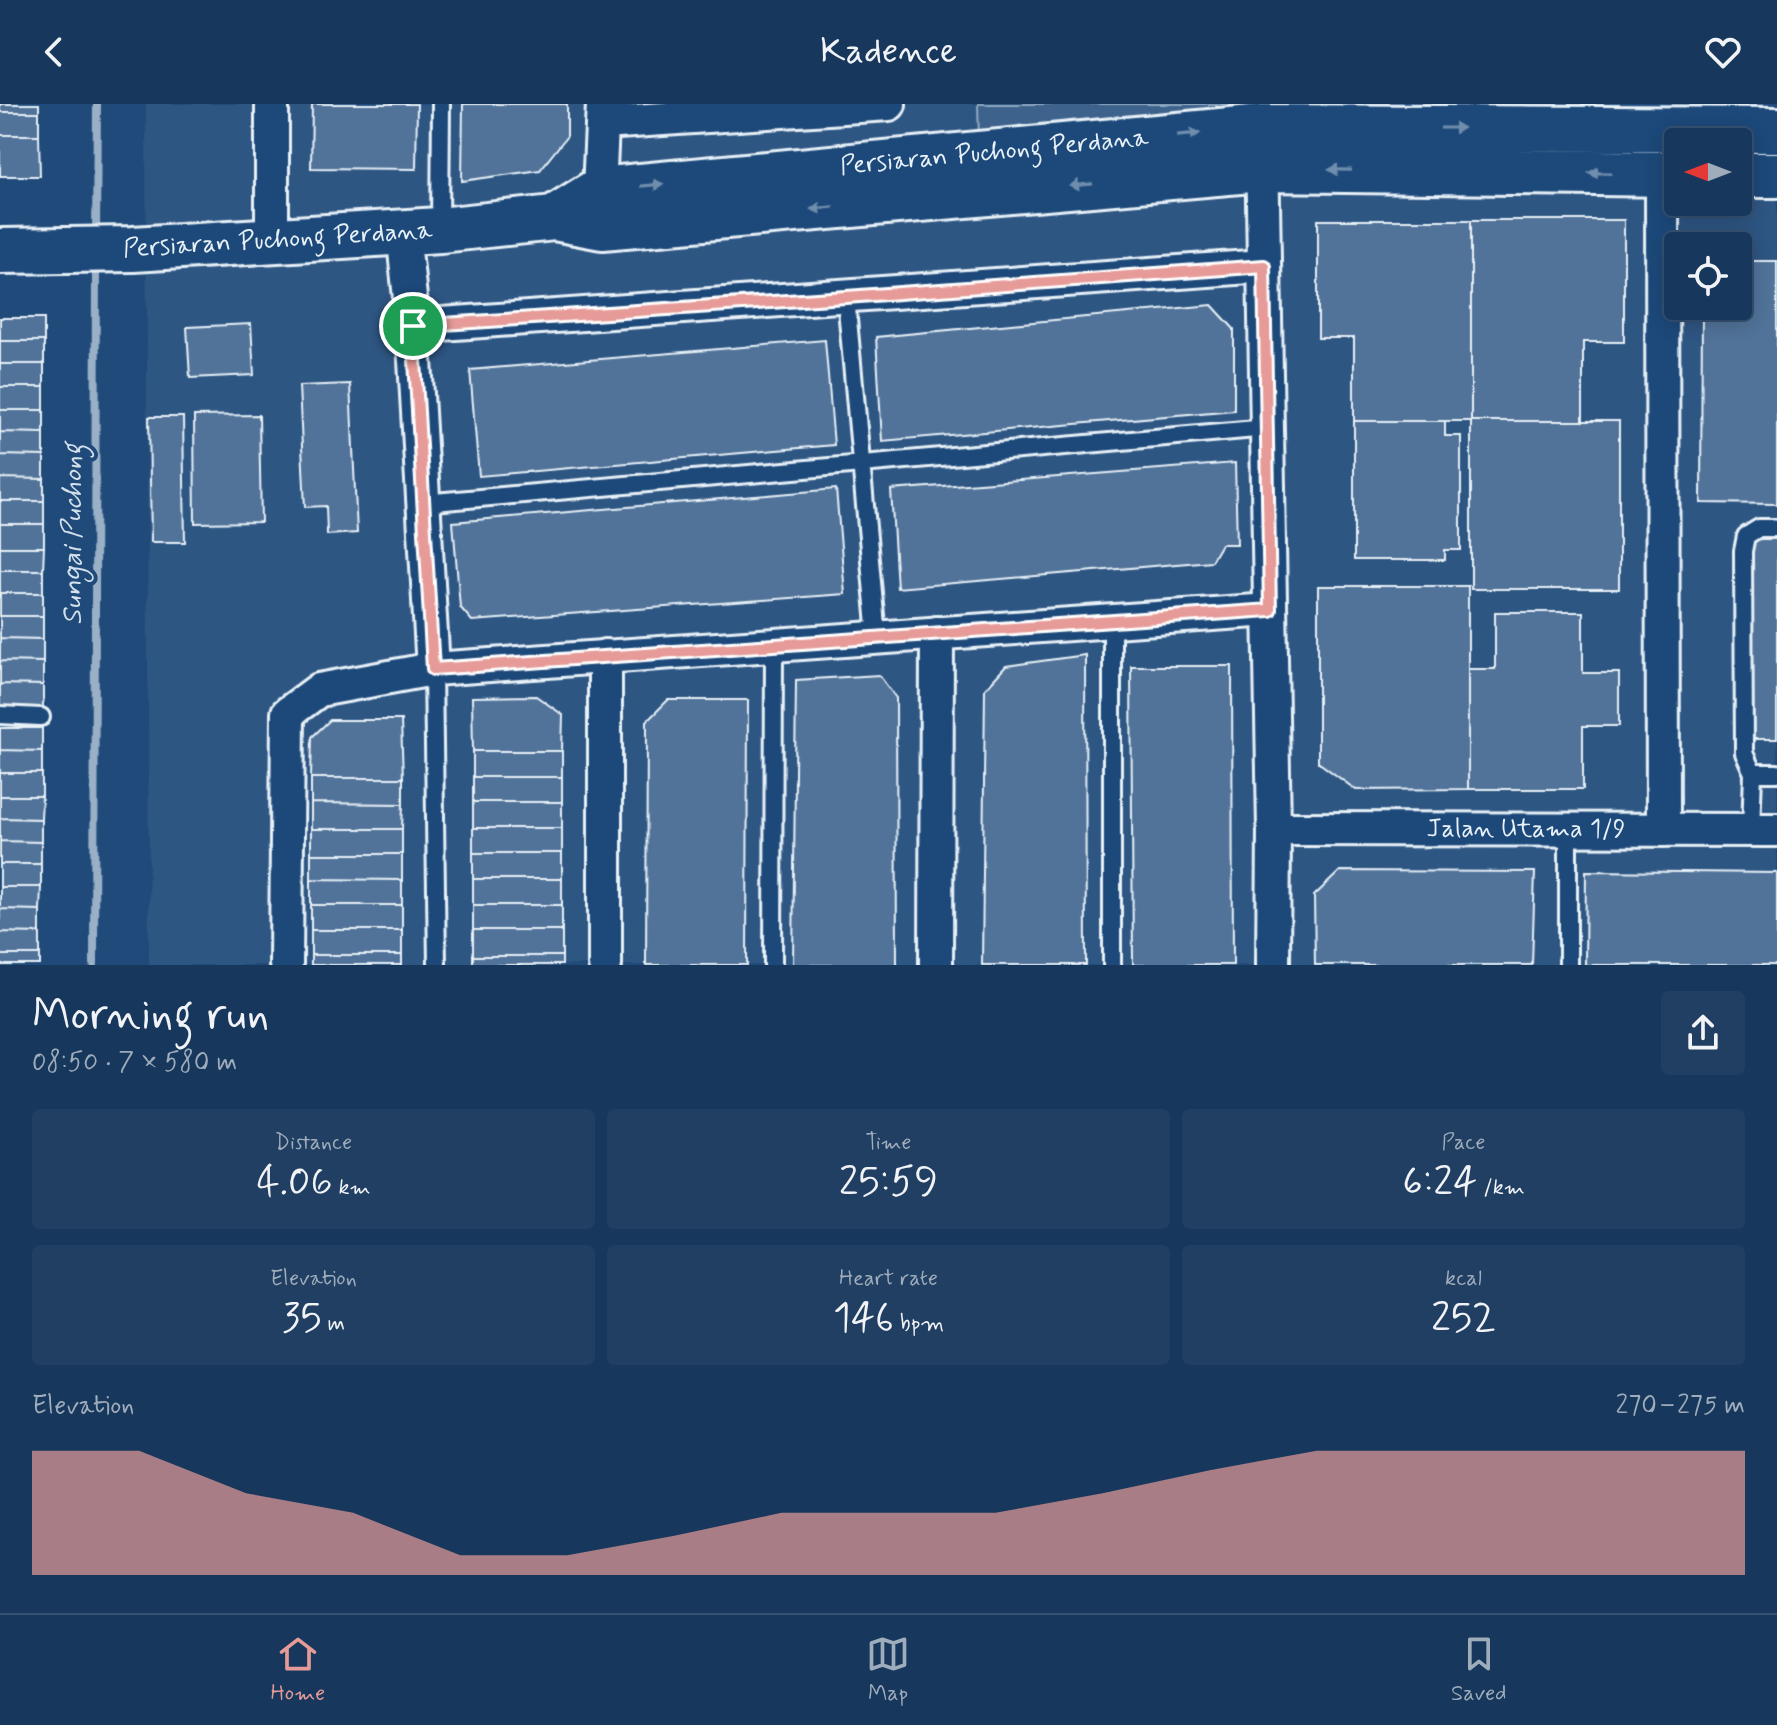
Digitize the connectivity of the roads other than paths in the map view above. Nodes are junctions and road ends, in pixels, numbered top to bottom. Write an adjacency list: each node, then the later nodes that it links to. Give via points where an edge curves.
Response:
1 (272, 104): 15 (street)
2 (441, 104): 14 (lane)
3 (889, 104): 4 (street)
4 (781, 108): 5 (street)
5 (603, 113): 12 (street)
6 (1622, 116): 7 (street, Persiaran Puchong Perdana); 8 (street, Persiaran Puchong Perdana, one-way to 6)
7 (1777, 130)
8 (1262, 148): 9 (street, Persiaran Puchong Perdana, one-way to 8); 12 (street, Persiaran Puchong Perdana); 17 (street)
9 (1664, 174)
10 (1752, 175): 11 (street)
11 (1777, 175)
12 (600, 209): 14 (street, Persiaran Puchong Perdana)
13 (1670, 216): 37 (street)
14 (422, 231): 15 (street, Persiaran Puchong Perdana); 19 (street)
15 (272, 240): 16 (street, Persiaran Puchong Perdana)
16 (10, 250)
17 (1264, 266): 18 (street); 20 (street)
18 (846, 297): 19 (street); 21 (lane)
19 (413, 326): 22 (street)
20 (1267, 428): 21 (lane); 24 (street)
21 (861, 464): 22 (lane); 27 (lane)
22 (423, 503): 30 (street)
23 (1777, 528): 33 (lane, via 1759,528 1746,536 1743,551 1743,741)
24 (1270, 610): 25 (street); 35 (street)
25 (1112, 621): 26 (street); 44 (lane)
26 (937, 633): 27 (street); 43 (street)
27 (877, 637): 28 (street)
28 (774, 645): 29 (street); 42 (lane)
29 (605, 656): 30 (street); 41 (street)
30 (433, 669): 39 (street, via 319,690 288,713); 40 (lane)
31 (0, 715): 32 (lane)
32 (41, 717)
33 (1753, 773): 34 (lane); 38 (lane)
34 (1777, 773)
35 (1274, 829): 36 (street, Jalan Utama 1/9); 45 (street)
36 (1568, 829): 37 (street, Jalan Utama 1/9); 46 (lane)
37 (1663, 830): 38 (street, Jalan Utama 1/9)
38 (1764, 830)
39 (286, 965)
40 (437, 965)
41 (605, 965)
42 (773, 965)
43 (936, 965)
44 (1112, 965)
45 (1273, 965)
46 (1568, 965)

